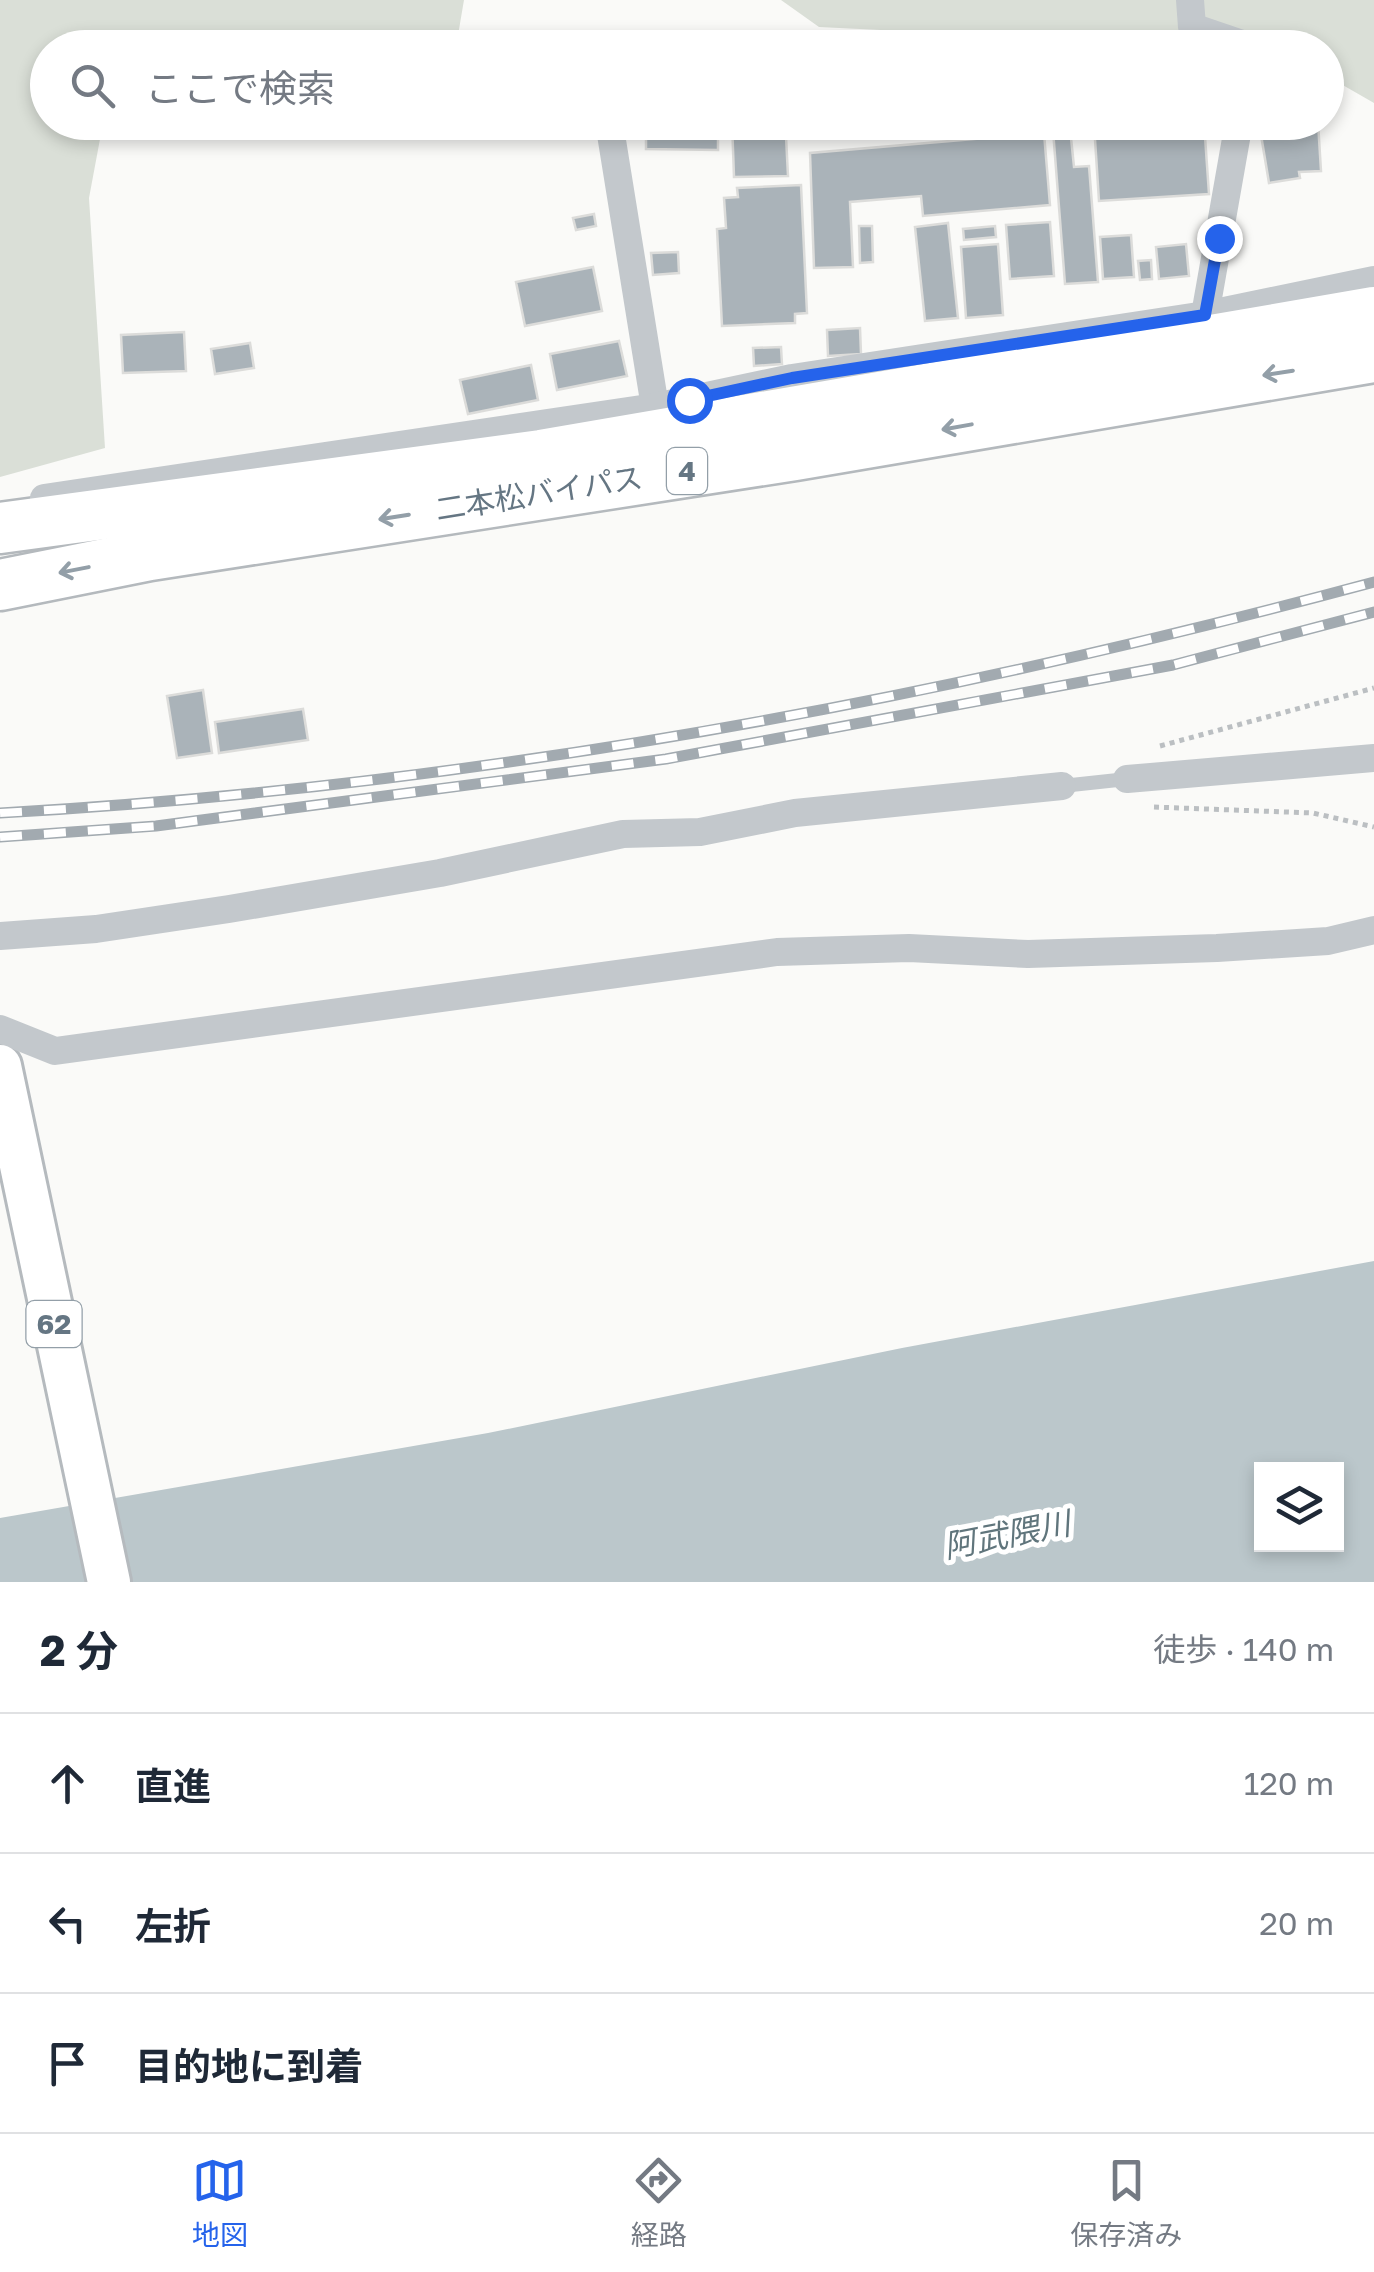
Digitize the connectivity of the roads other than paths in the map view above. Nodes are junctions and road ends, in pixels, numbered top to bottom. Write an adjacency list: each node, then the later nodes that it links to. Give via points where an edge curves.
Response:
1 (1190, 0): 2 (street, via 1192,26)
2 (1204, 30)
3 (613, 140): 9 (street)
4 (1236, 140): 7 (street)
5 (1374, 280): 7 (street)
6 (1374, 312): 11 (highway, 二本松バイパス / 4, via 541,455)
7 (1205, 315): 9 (street, via 792,378)
8 (1374, 357): 12 (highway, 二本松バイパス / 4, one-way to 12, via 150,554)
9 (655, 407): 10 (street)
10 (0, 506)
11 (0, 528)
12 (0, 585)
13 (1374, 758): 14 (street)
14 (1127, 779): 15 (lane)
15 (1062, 786): 17 (street, via 795,814 700,832 622,834 229,909)
16 (1374, 930): 18 (street, via 1328,941 1217,948 776,952 56,1051)
17 (0, 936)
18 (0, 1029)
19 (0, 1066): 20 (main road, 62)
20 (109, 1582)

